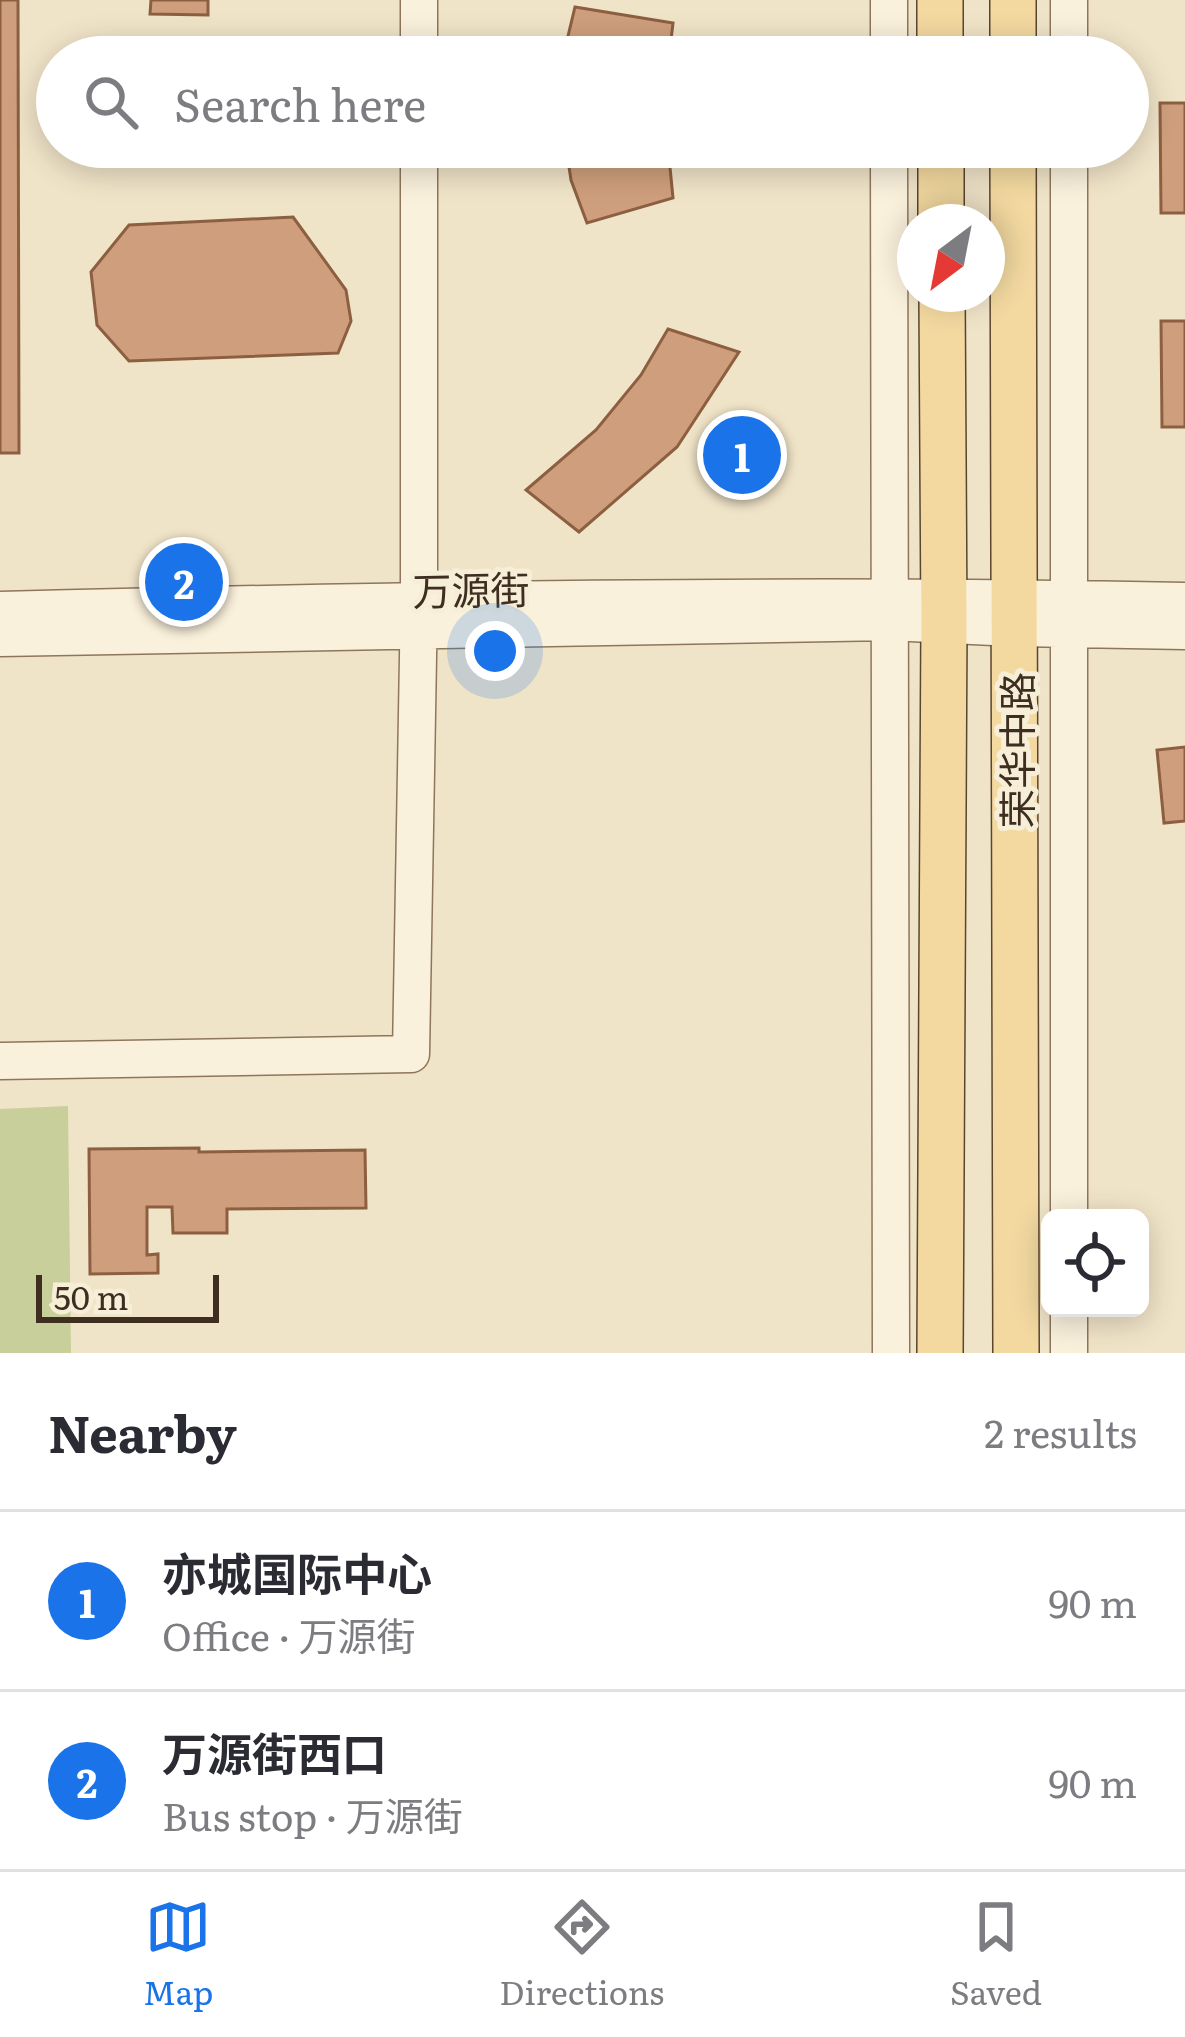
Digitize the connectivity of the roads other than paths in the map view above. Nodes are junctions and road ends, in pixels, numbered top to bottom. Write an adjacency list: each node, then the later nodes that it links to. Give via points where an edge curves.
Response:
1 (419, 0): 6 (street)
2 (889, 0): 7 (street)
3 (940, 0): 8 (main road)
4 (1013, 0): 9 (main road)
5 (1069, 0): 10 (street)
6 (419, 36)
7 (889, 36)
8 (940, 36)
9 (1013, 36)
10 (1069, 36)
11 (419, 168): 26 (street)
12 (889, 168): 18 (street)
13 (931, 168): 18 (street)
14 (941, 168): 17 (main road)
15 (1013, 168): 24 (main road, 荣华中路)
16 (1070, 168): 25 (street)
17 (941, 204)
18 (890, 244): 22 (street)
19 (942, 312): 23 (main road, 荣华中路)
20 (1185, 601): 25 (street)
21 (0, 610): 26 (street, 万源街)
22 (890, 610): 23 (street, 万源街); 26 (street, 万源街); 34 (street)
23 (944, 610): 24 (street, 万源街); 35 (main road, 荣华中路)
24 (1014, 613): 25 (street, 万源街); 31 (main road, 荣华中路)
25 (1070, 614): 27 (street); 29 (street)
26 (418, 616): 28 (street, 万源街); 30 (street, via 411,1054)
27 (1185, 631)
28 (0, 638)
29 (1070, 941): 31 (street); 32 (street)
30 (0, 1061)
31 (1016, 1063): 36 (main road, 荣华中路)
32 (1070, 1209)
33 (1070, 1317): 37 (street)
34 (891, 1353)
35 (940, 1353)
36 (1016, 1353)
37 (1070, 1353)

